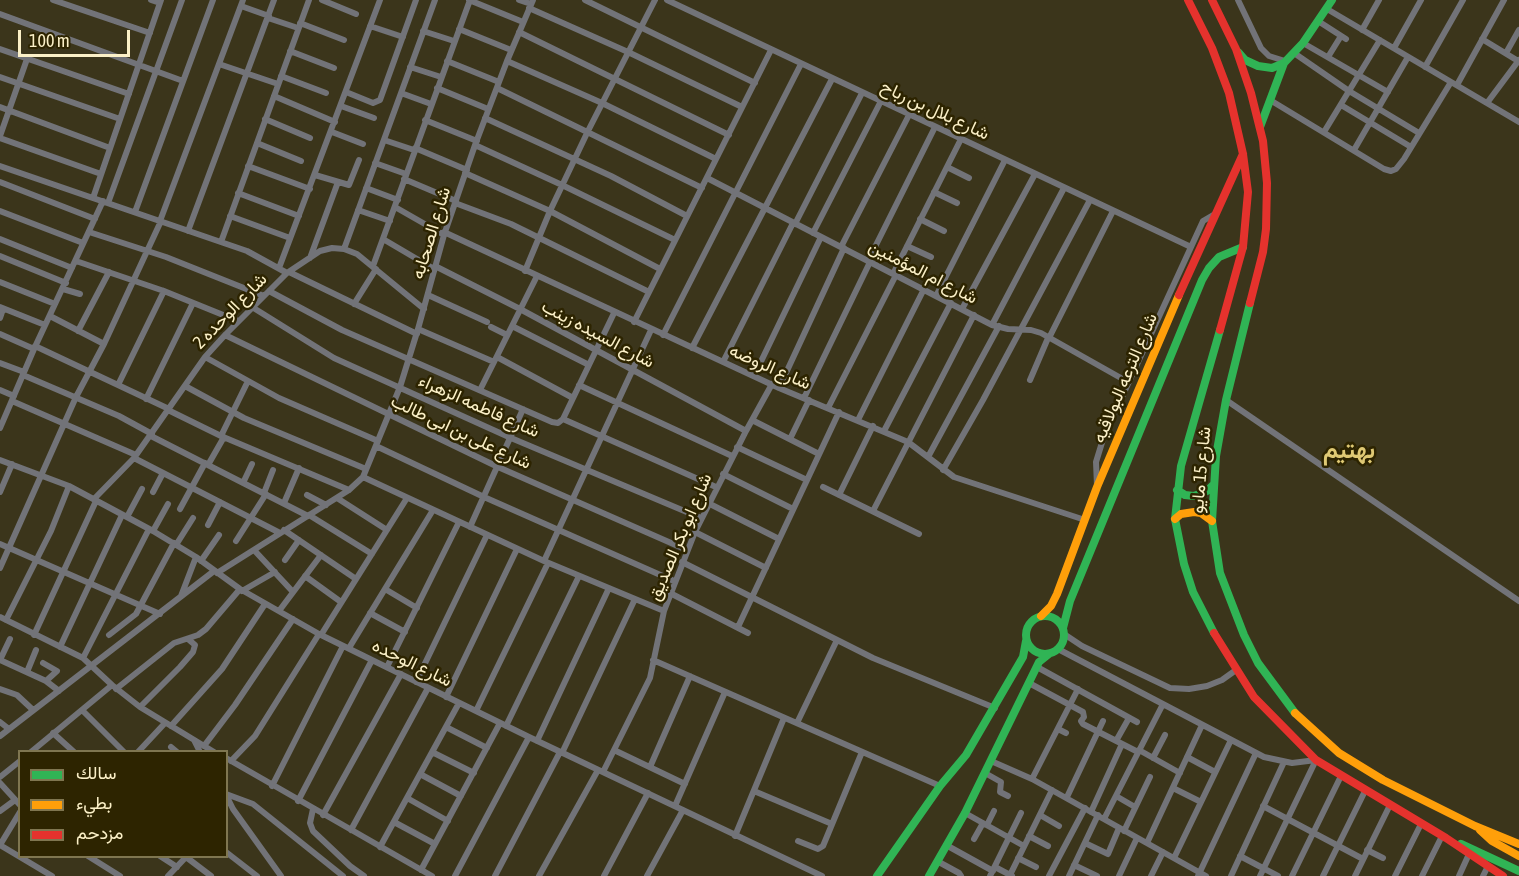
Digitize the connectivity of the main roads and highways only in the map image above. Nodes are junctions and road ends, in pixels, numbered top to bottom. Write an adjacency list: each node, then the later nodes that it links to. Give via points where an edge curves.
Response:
1 (1188, 0): 7 (main road, شارع 15 مايو, via 1229,93)
2 (1212, 0): 4 (main road, شارع 15 مايو)
3 (1332, 0): 5 (main road)
4 (1236, 49): 5 (main road, via 1245,60 1258,66 1272,68); 6 (main road, شارع 15 مايو)
5 (1285, 62): 6 (main road)
6 (1260, 127): 9 (main road, شارع 15 مايو, via 1267,183 1263,252 1226,400)
7 (1243, 154): 8 (main road, شارع 15 مايو, via 1248,192); 13 (main road, شارع الترعه البولاقيه, via 1163,330 1057,594)
8 (1243, 247): 10 (main road, شارع 15 مايو); 14 (main road, شارع الترعه البولاقيه, via 1219,257 1202,280 1070,601)
9 (1213, 484): 10 (main road, via 1194,496); 12 (main road, شارع 15 مايو)
10 (1177, 490): 11 (main road, شارع 15 مايو)
11 (1175, 519): 12 (main road, via 1194,512); 18 (main road, شارع 15 مايو, via 1184,564 1205,618 1236,670 1275,721 1316,760)
12 (1212, 520): 17 (main road, شارع 15 مايو, via 1220,573 1244,635 1264,672 1293,711 1339,753)
13 (1041, 616): 14 (main road, via 1054,618); 15 (main road, via 1029,624)
14 (1064, 631): 16 (main road, via 1058,649)
15 (1026, 641): 16 (main road, via 1035,652); 22 (main road, via 1023,657 966,755)
16 (1048, 654): 23 (main road, via 1037,667 965,813)
17 (1475, 826): 19 (main road, شارع 15 مايو); 20 (main road, via 1492,842)
18 (1444, 837): 21 (main road); 24 (main road, شارع 15 مايو)
19 (1519, 844)
20 (1519, 856)
21 (1519, 871)
22 (877, 876)
23 (929, 876)
24 (1503, 876)

